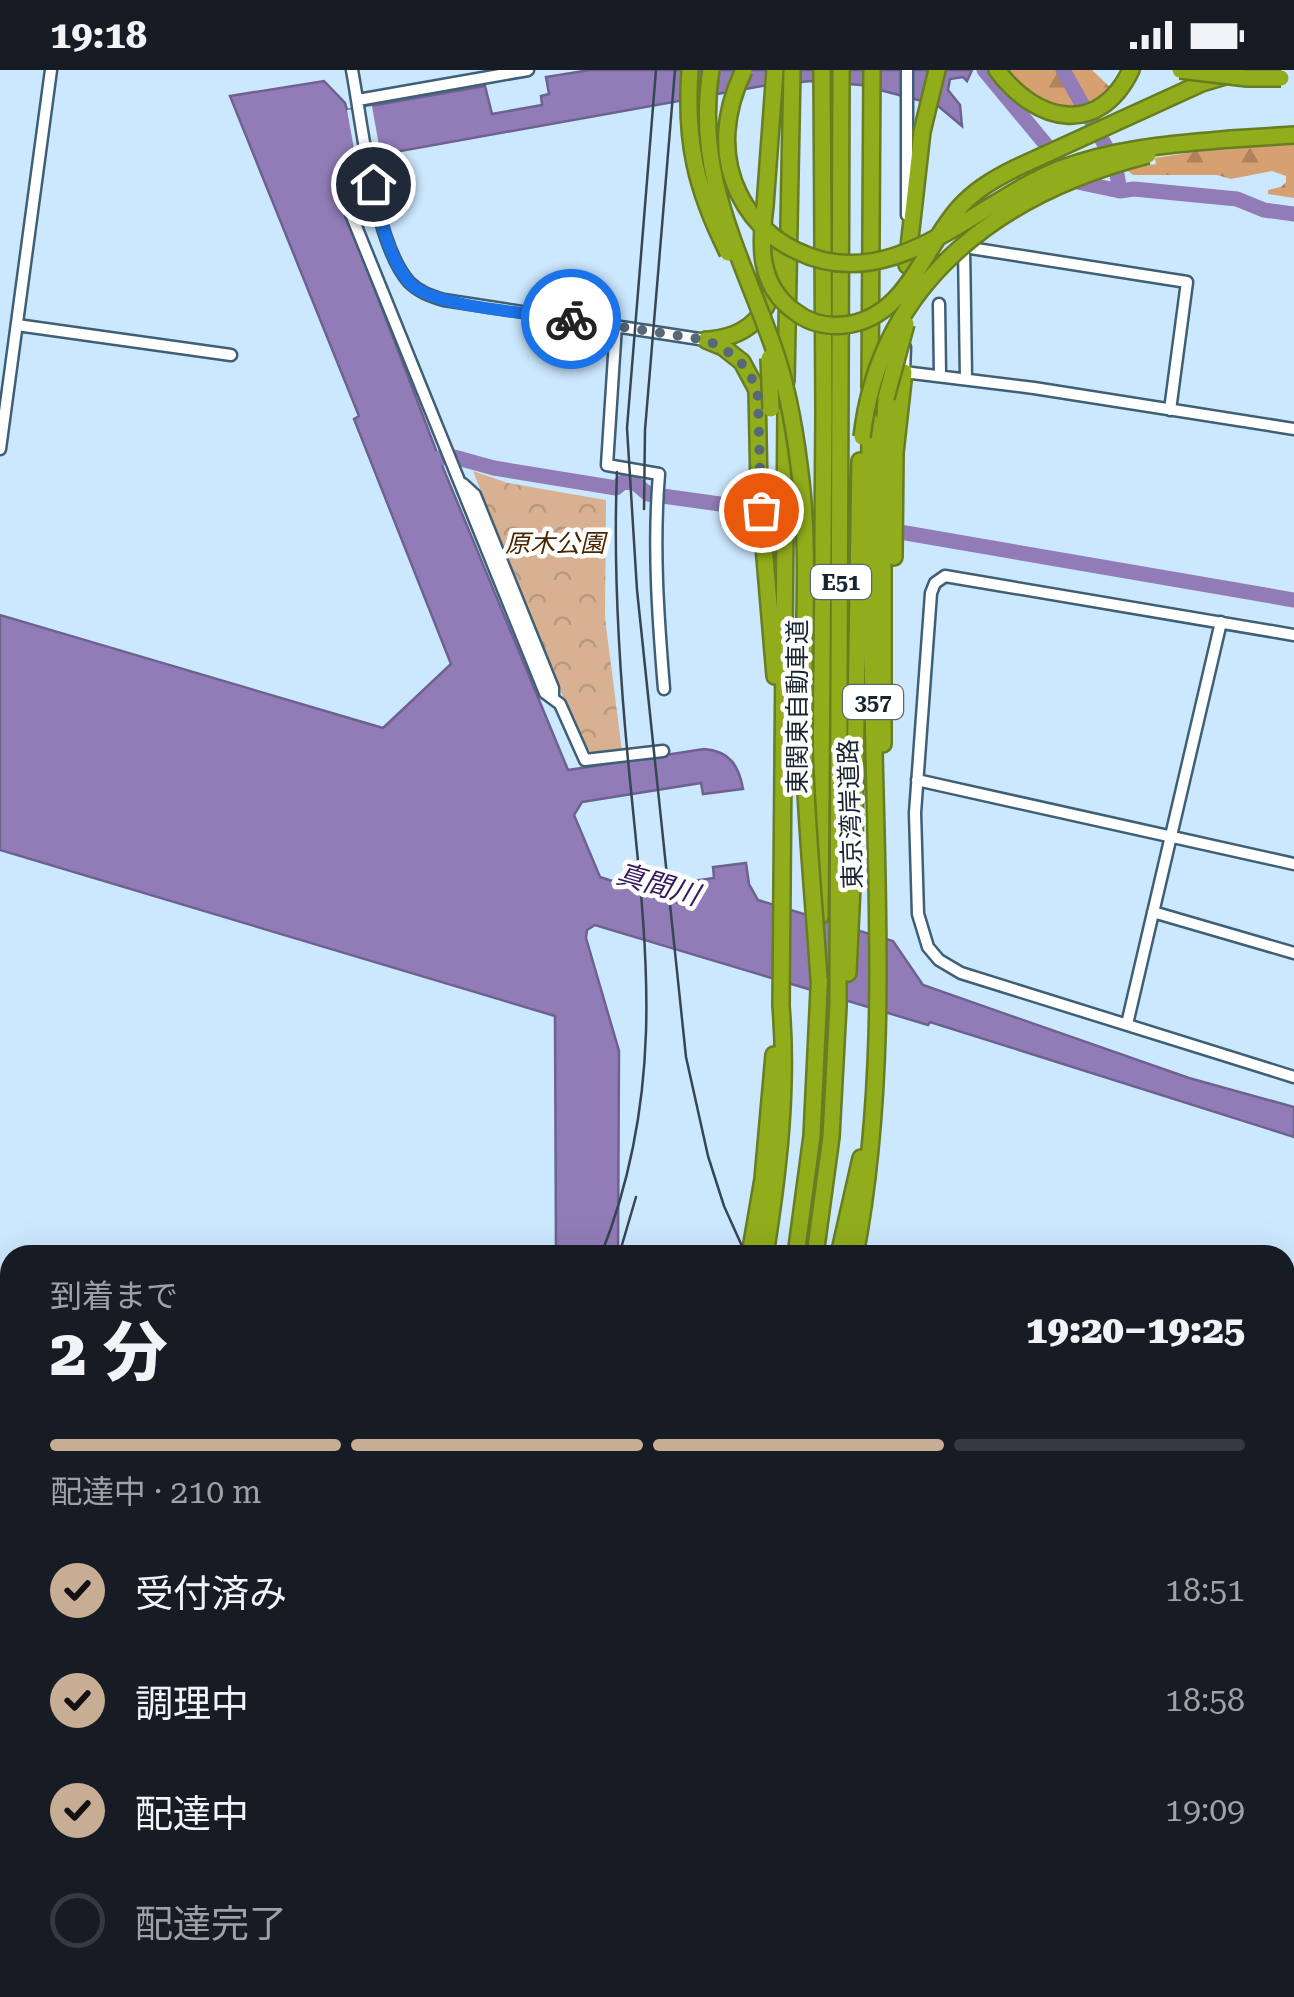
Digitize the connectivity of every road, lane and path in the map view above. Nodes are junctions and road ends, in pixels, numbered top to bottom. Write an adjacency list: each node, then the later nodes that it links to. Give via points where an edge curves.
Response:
1 (51, 70): 29 (street)
2 (352, 70): 21 (street)
3 (528, 70): 21 (street)
4 (711, 70): 52 (highway, bridge, via 710,168 775,350 800,470 804,744)
5 (744, 70): 24 (highway, bridge, via 726,131 736,188 772,236 838,264 901,255 1007,194 1083,162 1143,147)
6 (775, 70): 26 (highway, bridge, via 762,253 778,296 808,320 840,326 879,314 900,295 959,208)
7 (792, 70): 20 (highway)
8 (822, 70): 52 (highway, 東関東自動車道 / E51, bridge)
9 (841, 70): 55 (highway, 東関東自動車道 / E51, bridge)
10 (872, 70): 40 (highway, 東京湾岸道路 / 357)
11 (907, 70): 27 (street)
12 (928, 70): 22 (highway)
13 (937, 70): 22 (highway)
14 (996, 70): 15 (highway, via 1027,101 1073,116 1102,107)
15 (1132, 70)
16 (1180, 70): 19 (highway, bridge)
17 (1247, 70): 19 (highway, bridge); 26 (highway, via 1202,82)
18 (690, 72): 39 (highway, bridge, via 688,129 696,178 762,330 772,380)
19 (1288, 78)
20 (792, 97): 31 (highway, via 773,294 751,324); 45 (highway)
21 (358, 104): 25 (street)
22 (926, 108): 27 (highway)
23 (1294, 135): 24 (highway)
24 (1231, 140): 55 (highway, bridge, via 1097,170 1016,207 930,276 882,352 868,398 858,493 854,862)
25 (369, 162): 30 (street, via 397,261 420,291); 44 (street, via 352,180 350,209 458,480 475,495 553,698 586,760)
26 (1016, 168): 40 (highway, bridge, via 973,205 904,329 886,398)
27 (907, 265): 33 (street)
28 (939, 304): 34 (street)
29 (17, 325): 32 (street); 38 (street)
30 (616, 325): 31 (street); 43 (street, via 608,465 659,474 657,606)
31 (706, 340): 39 (highway, via 730,353 754,380)
32 (231, 355)
33 (904, 372): 34 (street); 40 (highway)
34 (940, 375): 35 (street)
35 (966, 378): 36 (street); 36 (street, via 964,247 1187,282)
36 (1170, 410): 37 (street)
37 (1294, 429)
38 (0, 449)
39 (763, 476): 45 (highway)
40 (882, 490): 50 (highway, 東京湾岸道路 / 357); 50 (highway, via 894,556)
41 (1220, 622): 42 (street); 46 (street, via 956,576 939,579 931,593); 47 (street)
42 (1294, 635)
43 (664, 689)
44 (664, 751)
45 (783, 759): 54 (highway)
46 (917, 780): 47 (street); 53 (street, via 918,914 932,954 960,973)
47 (1171, 837): 48 (street); 49 (street)
48 (1294, 864)
49 (1154, 912): 51 (street); 53 (street)
50 (878, 913): 57 (highway, 東京湾岸道路 / 357)
51 (1294, 953)
52 (820, 979): 62 (highway, 東関東自動車道 / E51)
53 (1127, 1024): 56 (street)
54 (778, 1061): 58 (highway); 59 (highway)
55 (836, 1066): 63 (highway, 東関東自動車道 / E51)
56 (1294, 1077)
57 (872, 1121): 64 (highway); 65 (highway, 東京湾岸道路 / 357)
58 (778, 1146): 60 (highway); 61 (highway)
59 (752, 1245)
60 (766, 1245)
61 (777, 1245)
62 (797, 1245)
63 (817, 1245)
64 (841, 1245)
65 (856, 1245)

